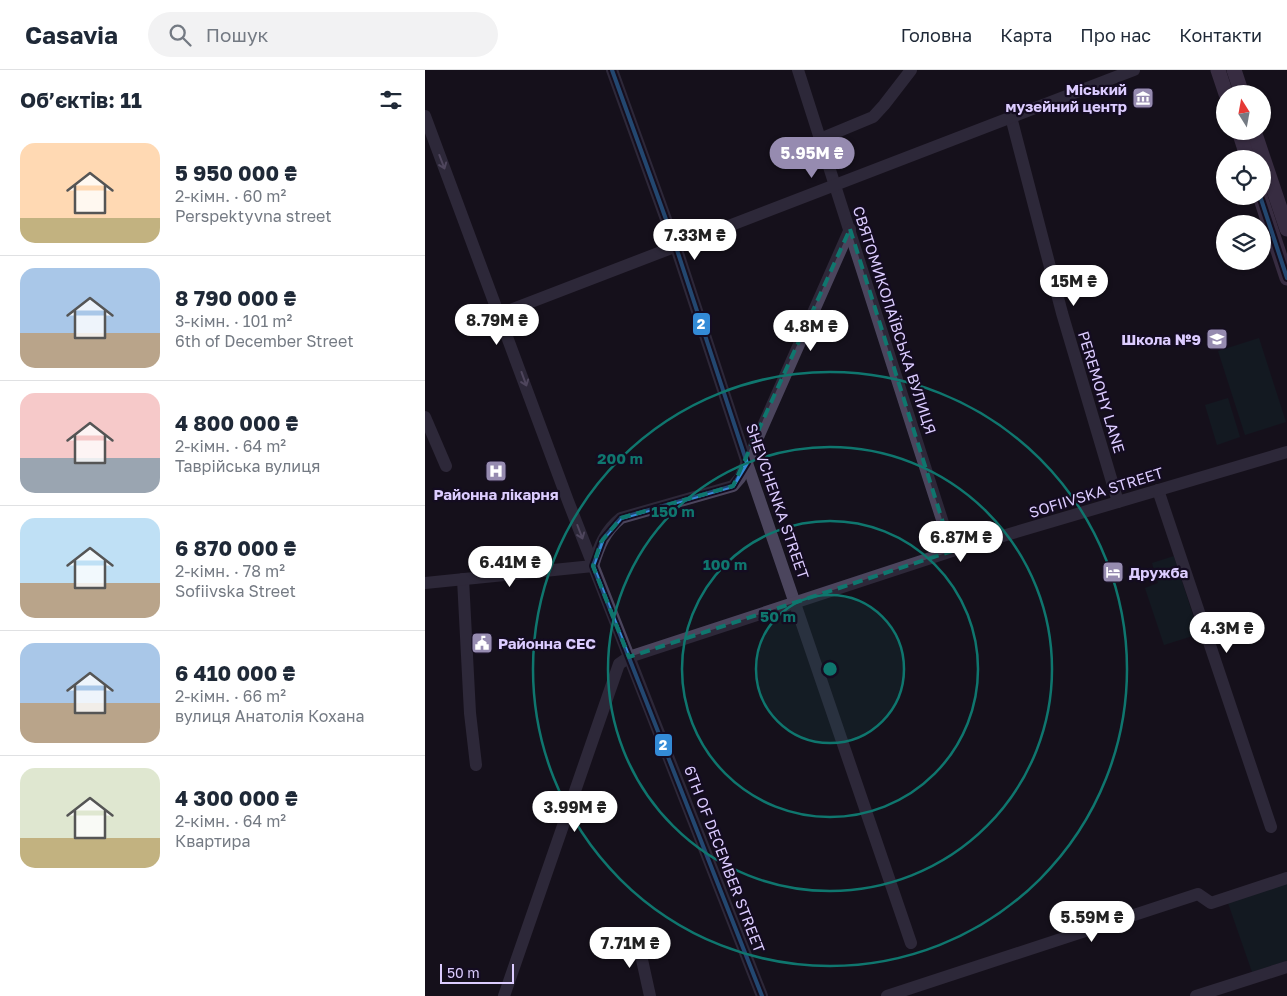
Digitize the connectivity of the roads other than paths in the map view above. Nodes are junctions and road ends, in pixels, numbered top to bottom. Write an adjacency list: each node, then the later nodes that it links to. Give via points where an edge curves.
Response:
1 (613, 70): 17 (street, SHEVCHENKA STREET)
2 (798, 70): 11 (street, СВЯТОМИКОЛАЇВСЬКА ВУЛИЦЯ)
3 (911, 70): 11 (street, via 873,117)
4 (1134, 70): 10 (street)
5 (1218, 70): 7 (main road)
6 (1234, 70): 8 (main road)
7 (1223, 85)
8 (1239, 85)
9 (425, 116): 19 (street, 6TH OF DECEMBER STREET, one-way to 19)
10 (1011, 117): 13 (street); 25 (street, PEREMOHY LANE, via 1061,313)
11 (821, 139): 13 (street, СВЯТОМИКОЛАЇВСЬКА ВУЛИЦЯ)
12 (1257, 140): 16 (main road)
13 (835, 185): 15 (street, СВЯТОМИКОЛАЇВСЬКА ВУЛИЦЯ); 17 (street)
14 (1263, 205): 18 (main road)
15 (849, 229): 22 (street); 26 (street, СВЯТОМИКОЛАЇВСЬКА ВУЛИЦЯ)
16 (1287, 229)
17 (676, 246): 19 (street); 22 (street, SHEVCHENKA STREET)
18 (1287, 278)
19 (500, 314): 27 (street, 6TH OF DECEMBER STREET, one-way to 27)
20 (425, 417): 23 (street)
21 (1287, 452): 24 (street, SOFIIVSKA STREET)
22 (747, 463): 27 (street, via 733,486 621,518 601,542); 30 (street, SHEVCHENKA STREET)
23 (447, 466)
24 (1158, 490): 25 (street, SOFIIVSKA STREET); 33 (street)
25 (1118, 502): 26 (street, SOFIIVSKA STREET)
26 (952, 551): 30 (street, SOFIIVSKA STREET)
27 (593, 566): 28 (street); 31 (street, 6TH OF DECEMBER STREET)
28 (463, 579): 29 (street); 32 (street)
29 (425, 583)
30 (795, 602): 31 (street, SOFIIVSKA STREET); 36 (street, SHEVCHENKA STREET)
31 (629, 657): 38 (street, via 619,664); 40 (street, 6TH OF DECEMBER STREET)
32 (476, 765)
33 (1271, 827)
34 (1287, 878): 41 (street, via 1211,903 1198,894)
35 (637, 937): 39 (street)
36 (911, 943)
37 (1287, 967): 42 (street)
38 (504, 996)
39 (650, 996)
40 (762, 996)
41 (887, 996)
42 (1196, 996)

